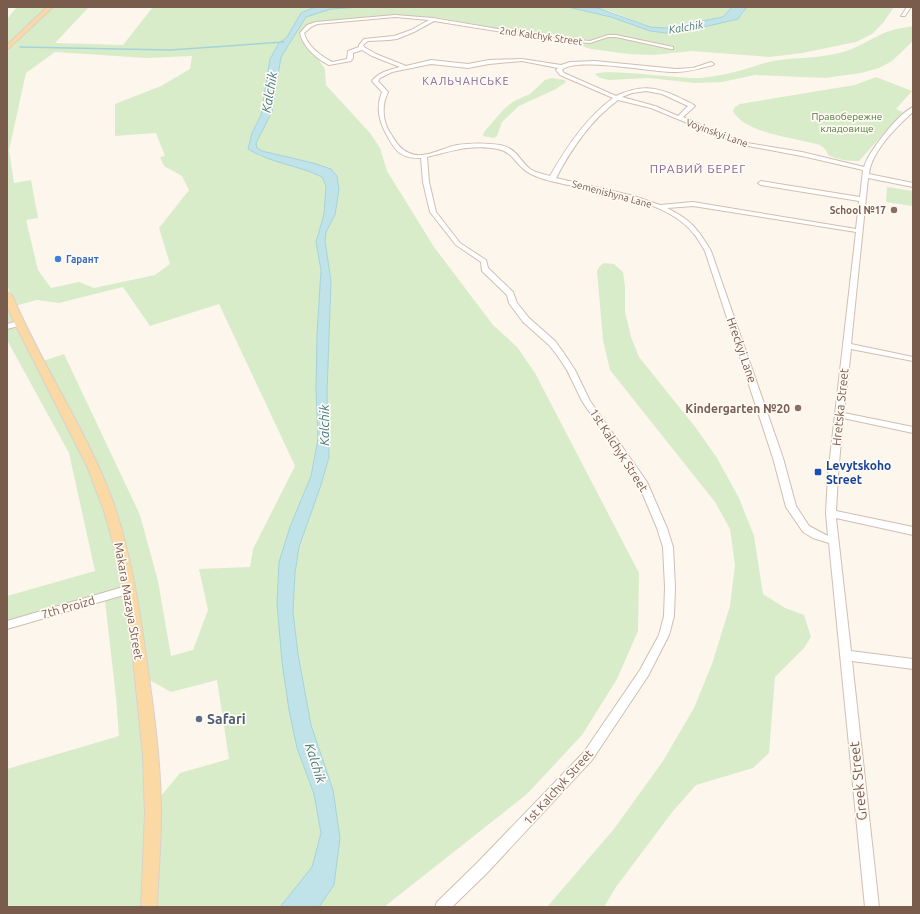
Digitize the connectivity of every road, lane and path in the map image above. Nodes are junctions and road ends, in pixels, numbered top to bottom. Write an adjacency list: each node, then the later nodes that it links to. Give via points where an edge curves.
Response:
1 (50, 7): 5 (main road)
2 (909, 7): 3 (street)
3 (903, 15)
4 (433, 18): 6 (street, 2nd Kalchyk Street, via 416,30 403,35 366,40 361,45); 6 (street, 2nd Kalchyk Street, via 395,16 320,22 308,26 302,33 307,45 331,64 349,60 351,58 348,53); 7 (street, 2nd Kalchyk Street, via 549,39 590,42 608,36 618,36)
5 (7, 48)
6 (362, 48): 10 (street)
7 (671, 48)
8 (711, 64): 9 (street, 2nd Kalchyk Street, via 676,71 595,62)
9 (561, 67): 10 (street, 2nd Kalchyk Street, via 514,60 468,66 431,62); 11 (street, via 559,70 562,74)
10 (406, 68): 14 (street, 2nd Kalchyk Street, via 390,71 376,78 376,83 385,92 381,100 382,118 402,152)
11 (618, 98): 13 (street, Voyinskyi Lane, via 650,106); 13 (street, via 645,89 656,91 692,106); 16 (street, via 601,109 587,125)
12 (913, 109): 15 (street, via 877,149)
13 (679, 118): 15 (street, Voyinskyi Lane, via 740,143 802,154)
14 (424, 157): 16 (street, Semenishyna Lane, via 466,146 499,147 512,151 530,171); 37 (street, 1st Kalchyk Street, via 429,197 437,219 464,248 484,261 485,269 510,294 513,303 526,320 552,343 571,370 586,401 642,482 668,547 670,587 666,627 658,649 588,756)
15 (865, 172): 18 (street, Voyinskyi Lane); 19 (street)
16 (552, 179): 20 (street, Semenishyna Lane)
17 (761, 183): 19 (street)
18 (913, 185)
19 (862, 198): 21 (street)
20 (659, 207): 21 (street, Semenishyna Lane, via 694,204); 31 (street, Hreckyi Lane, via 692,226 705,242 778,458 791,507 806,529)
21 (859, 231): 25 (street, Hretska Street)
22 (7, 295): 23 (main road, Makara Mazaya Street)
23 (19, 323): 24 (street); 32 (main road, Makara Mazaya Street, via 88,454 117,534)
24 (7, 327)
25 (847, 346): 26 (street); 27 (street, Hretska Street)
26 (913, 360)
27 (840, 416): 28 (street); 29 (street, Hretska Street)
28 (913, 430)
29 (831, 512): 30 (street); 31 (street, Hretska Street)
30 (913, 531)
31 (833, 541): 34 (street, Hretska Street)
32 (130, 589): 33 (street, 7th Proizd); 36 (main road, Makara Mazaya Street, via 149,748 152,813)
33 (7, 625)
34 (845, 655): 35 (street); 38 (street, Greek Street)
35 (913, 664)
36 (149, 907)
37 (442, 907)
38 (872, 907)

